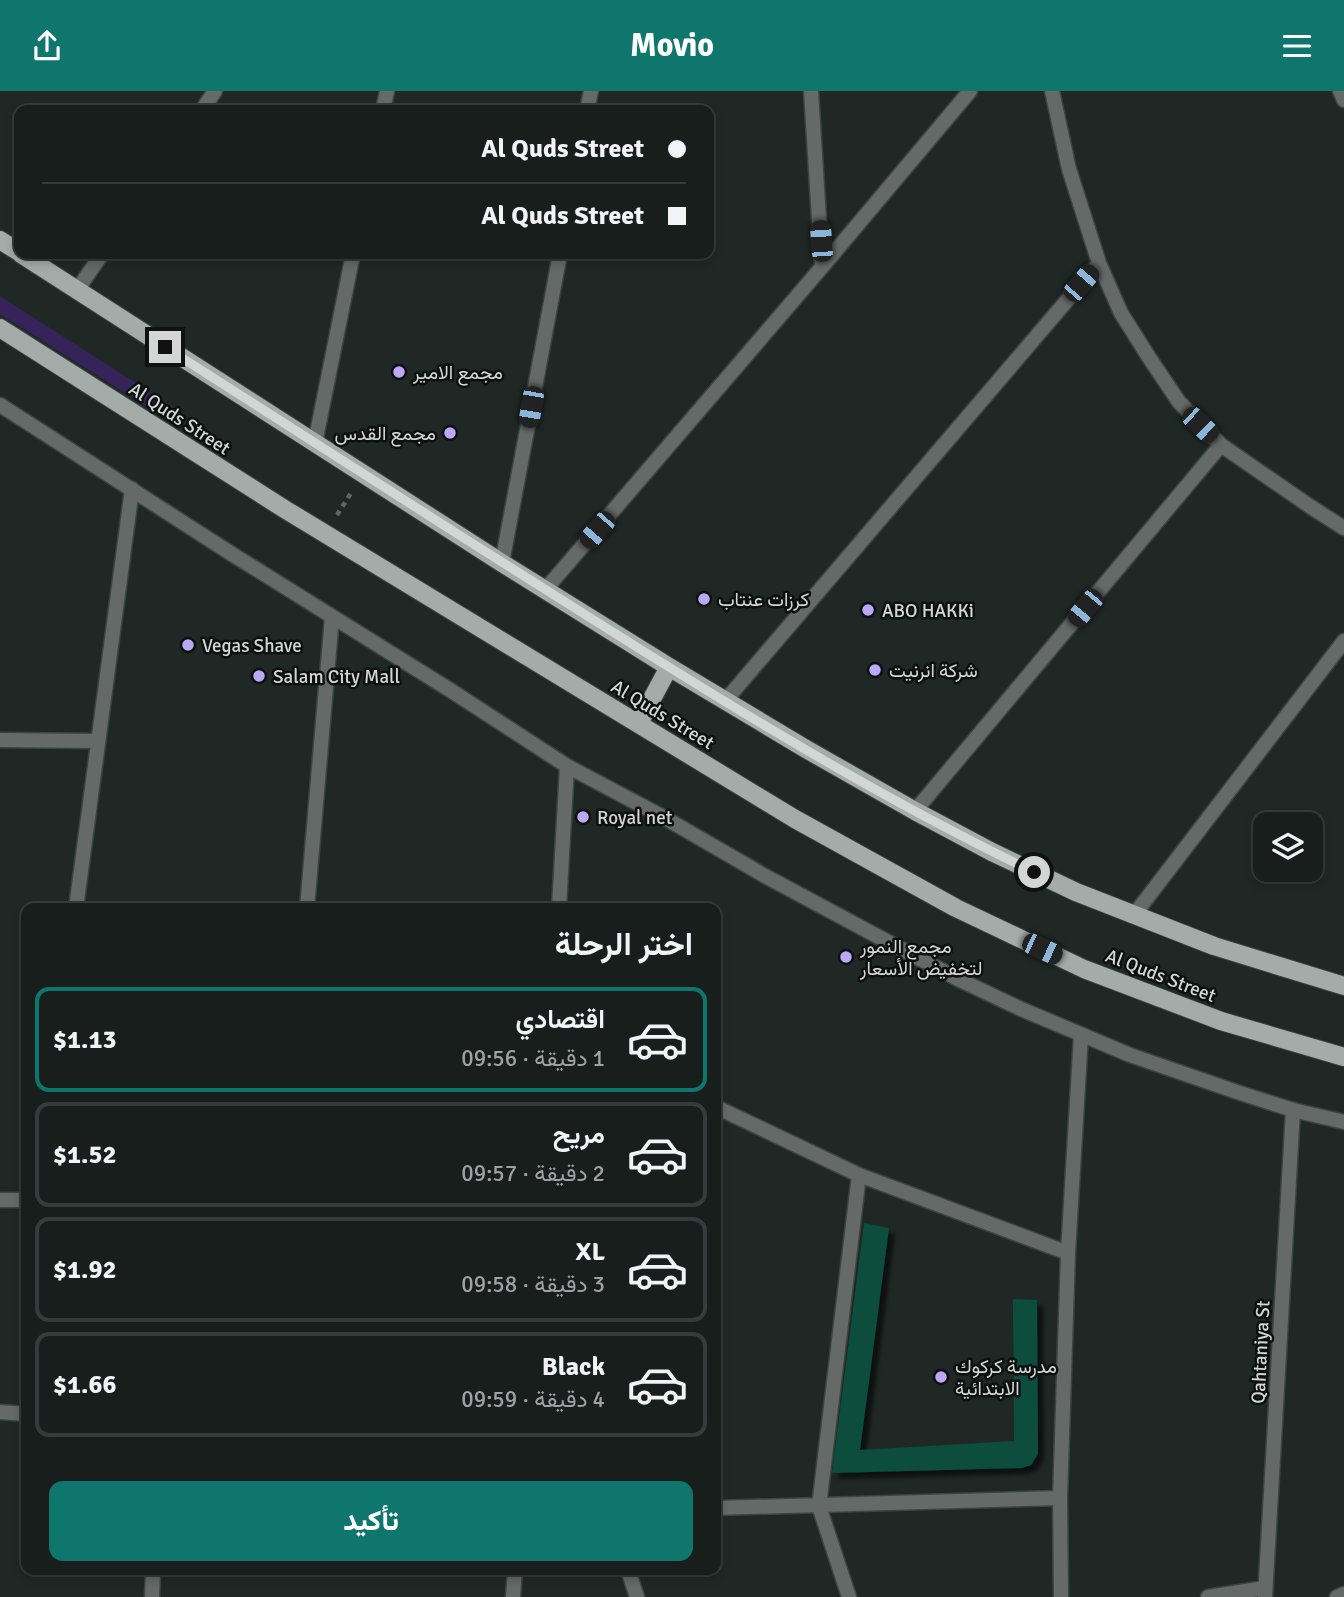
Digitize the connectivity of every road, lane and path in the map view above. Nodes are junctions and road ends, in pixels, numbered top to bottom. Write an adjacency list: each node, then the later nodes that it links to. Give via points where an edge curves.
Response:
1 (811, 91): 11 (street)
2 (970, 91): 11 (street)
3 (1052, 91): 10 (street, via 1069,169)
4 (1340, 91): 5 (street)
5 (1344, 100)
6 (30, 259): 12 (main road)
7 (98, 259): 12 (street)
8 (352, 259): 15 (street)
9 (559, 259): 21 (street)
10 (1099, 263): 16 (street, via 1121,313 1150,359 1179,402); 26 (street)
11 (822, 267): 22 (street)
12 (77, 289): 15 (main road)
13 (0, 328): 20 (main road, Al Quds Street)
14 (0, 405): 18 (street)
15 (314, 443): 17 (main road)
16 (1221, 445): 19 (street); 31 (street)
17 (363, 474): 20 (path); 21 (main road)
18 (132, 489): 23 (street); 29 (street)
19 (1344, 528)
20 (325, 533): 27 (main road, Al Quds Street)
21 (502, 563): 22 (main road)
22 (545, 590): 25 (main road)
23 (332, 617): 30 (street); 33 (street)
24 (1344, 641): 35 (street)
25 (669, 667): 26 (main road); 27 (main road)
26 (725, 701): 31 (main road)
27 (639, 723): 38 (main road, Al Quds Street, via 795,819 968,914 1084,969 1221,1021)
28 (0, 740): 29 (street)
29 (98, 741): 32 (street)
30 (567, 766): 34 (street); 37 (street, via 960,980)
31 (915, 811): 35 (main road, via 1076,892)
32 (77, 903)
33 (307, 903)
34 (559, 903)
35 (1134, 915): 36 (main road, via 1214,946)
36 (1344, 986)
37 (1081, 1035): 40 (street); 45 (street)
38 (1344, 1057)
39 (721, 1109): 42 (street)
40 (1293, 1110): 41 (street); 54 (street, Qahtaniya St)
41 (1344, 1122)
42 (859, 1175): 45 (street); 49 (street)
43 (21, 1200): 44 (street)
44 (0, 1201)
45 (1068, 1253): 48 (street)
46 (0, 1412): 47 (street)
47 (21, 1413)
48 (1060, 1498): 49 (street); 60 (street)
49 (819, 1506): 50 (street); 59 (street)
50 (721, 1509)
51 (153, 1575): 56 (street)
52 (515, 1575): 57 (street)
53 (630, 1575): 58 (street)
54 (1265, 1593): 61 (street)
55 (1344, 1594): 62 (street)
56 (152, 1597)
57 (513, 1597)
58 (637, 1597)
59 (849, 1597)
60 (1061, 1597)
61 (1208, 1597)
62 (1337, 1597)

